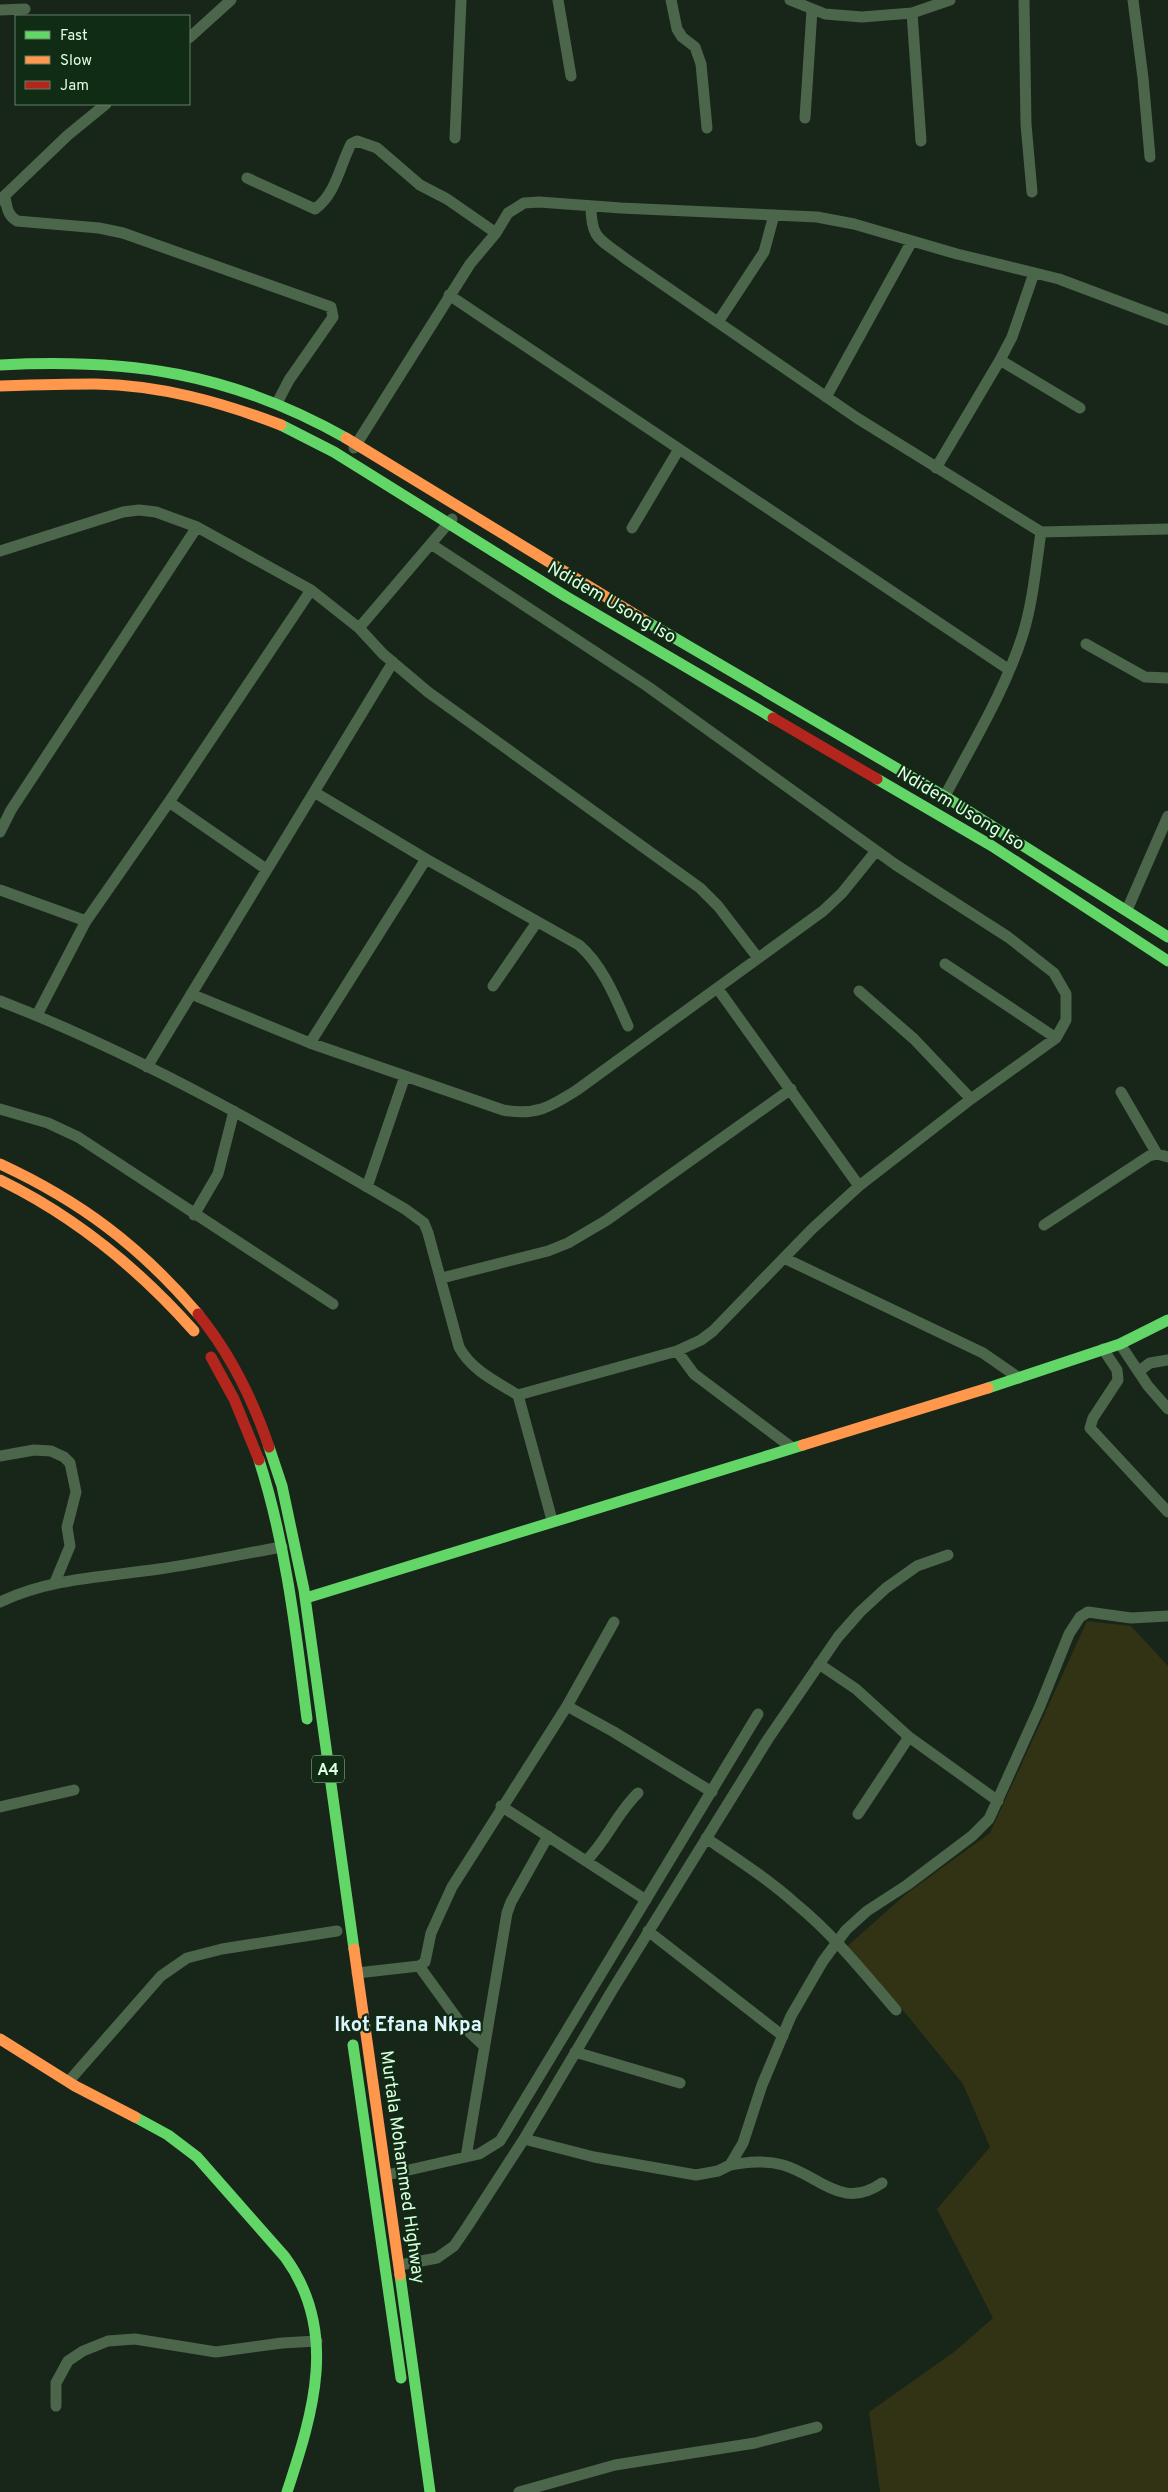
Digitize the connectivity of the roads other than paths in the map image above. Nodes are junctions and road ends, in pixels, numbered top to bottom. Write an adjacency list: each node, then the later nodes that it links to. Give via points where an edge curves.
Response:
1 (231, 0): 13 (street)
2 (461, 0): 18 (street)
3 (558, 0): 14 (street)
4 (672, 0): 17 (street, via 677,29 695,47 701,64)
5 (790, 0): 11 (street)
6 (950, 0): 12 (street)
7 (1024, 0): 22 (street, via 1026,124)
8 (1133, 0): 20 (street, via 1144,78)
9 (25, 9): 10 (street)
10 (0, 10)
11 (812, 10): 12 (street, via 862,17); 16 (street)
12 (912, 13): 19 (street)
13 (190, 37)
14 (571, 76)
15 (105, 105): 23 (street)
16 (805, 118)
17 (707, 128)
18 (454, 138)
19 (922, 141)
20 (1150, 157)
21 (246, 178): 26 (street, via 315,209 338,178 351,144 364,142 389,156 420,185 447,199)
22 (1032, 192)
23 (2, 198): 38 (street, via 11,218 17,221 123,233 331,307 333,317)
24 (591, 206): 25 (street); 26 (street, via 524,203 508,213); 31 (street, via 591,225 598,238)
25 (774, 215): 27 (street, via 817,217); 31 (street, via 764,252)
26 (496, 233): 29 (street)
27 (912, 241): 28 (street); 37 (street)
28 (1034, 273): 30 (street, via 1059,279); 32 (street, via 1012,337)
29 (449, 295): 42 (street); 43 (street)
30 (1168, 320)
31 (718, 322): 37 (street)
32 (1000, 360): 39 (street); 45 (street)
33 (49, 363): 34 (main road, Ndidem Usong Iso); 35 (main road); 38 (main road, Ndidem Usong Iso, via 157,370 210,380)
34 (0, 365)
35 (29, 384): 36 (main road, Ndidem Usong Iso); 41 (main road, Ndidem Usong Iso, via 97,384 154,389 233,407)
36 (0, 386)
37 (826, 397): 45 (street)
38 (277, 403): 40 (main road, Ndidem Usong Iso)
39 (1080, 408)
40 (298, 412): 41 (main road); 42 (main road, Ndidem Usong Iso)
41 (290, 430): 44 (main road, Ndidem Usong Iso)
42 (356, 443): 44 (street); 46 (main road, Ndidem Usong Iso)
43 (679, 449): 49 (street); 58 (street)
44 (346, 460): 47 (main road, Ndidem Usong Iso)
45 (936, 468): 51 (street)
46 (462, 509): 47 (street); 61 (main road, Ndidem Usong Iso)
47 (448, 523): 52 (street); 74 (main road, Ndidem Usong Iso, via 565,596 992,846)
48 (197, 527): 53 (street, via 156,512 139,510); 54 (street); 64 (street, via 11,810)
49 (632, 528)
50 (1168, 529): 51 (street)
51 (1041, 532): 58 (street, via 1030,610)
52 (431, 544): 55 (street); 65 (street, via 647,686)
53 (0, 551)
54 (311, 590): 55 (street); 62 (street)
55 (359, 628): 57 (street)
56 (1086, 644): 59 (street, via 1139,674)
57 (393, 662): 60 (street); 73 (street, via 428,692 700,888)
58 (1008, 669): 61 (street)
59 (1168, 678)
60 (314, 792): 66 (street); 67 (street)
61 (945, 796): 69 (main road, Ndidem Usong Iso)
62 (170, 802): 67 (street); 70 (street)
63 (1168, 816): 69 (street)
64 (0, 832)
65 (876, 851): 73 (street, via 823,911); 83 (street, via 1008,937 1054,973 1066,994 1067,1007 1066,1020)
66 (426, 859): 71 (street); 84 (street)
67 (266, 869): 79 (street)
68 (0, 890): 70 (street)
69 (1127, 910): 72 (main road, Ndidem Usong Iso)
70 (86, 921): 81 (street)
71 (537, 922): 76 (street); 82 (street, via 579,945 592,956)
72 (1168, 937)
73 (758, 958): 77 (street)
74 (1168, 960)
75 (944, 964): 83 (street)
76 (492, 986)
77 (718, 989): 86 (street, via 577,1090 551,1106 533,1112 503,1110); 87 (street)
78 (858, 991): 89 (street, via 914,1039)
79 (191, 994): 84 (street); 85 (street)
80 (0, 1001): 81 (street)
81 (37, 1015): 85 (street)
82 (628, 1026)
83 (1056, 1038): 89 (street)
84 (310, 1043): 86 (street)
85 (148, 1067): 91 (street)
86 (406, 1076): 96 (street)
87 (791, 1089): 95 (street); 100 (street, via 607,1220 568,1243)
88 (1121, 1092): 92 (street)
89 (971, 1099): 95 (street)
90 (0, 1110): 97 (street, via 48,1124 78,1138)
91 (234, 1111): 96 (street); 97 (street, via 218,1174)
92 (1162, 1155): 98 (street, via 1149,1156)
93 (0, 1164): 118 (main road, Murtala Mohammed Highway / A4, via 78,1205 115,1230 179,1291 213,1335 244,1386 280,1474 292,1517)
94 (0, 1180): 115 (main road, A4, via 44,1200 118,1253 167,1300 201,1342 242,1412 264,1473)
95 (859, 1186): 99 (street)
96 (367, 1187): 100 (street, via 424,1223)
97 (194, 1215): 101 (street)
98 (1044, 1225)
99 (784, 1258): 104 (street, via 713,1331); 108 (street, via 983,1353)
100 (442, 1278): 109 (street, via 464,1357)
101 (333, 1304)
102 (1168, 1320): 103 (main road)
103 (1120, 1344): 105 (main road); 107 (street)
104 (677, 1350): 109 (street); 111 (street, via 694,1374)
105 (1103, 1350): 108 (main road); 113 (street, via 1117,1370 1118,1380 1090,1428)
106 (1168, 1360): 107 (street, via 1150,1363)
107 (1139, 1371): 110 (street)
108 (1019, 1378): 111 (main road)
109 (518, 1395): 114 (street)
110 (1168, 1410)
111 (791, 1447): 114 (main road)
112 (0, 1456): 117 (street, via 34,1450 51,1451 70,1464 76,1492 67,1527 70,1546)
113 (1168, 1512)
114 (552, 1520): 118 (main road)
115 (282, 1547): 117 (street, via 160,1569); 125 (main road, A4)
116 (948, 1555): 122 (street, via 917,1566 886,1588 860,1612)
117 (55, 1582): 119 (street)
118 (306, 1598): 142 (main road, Murtala Mohammed Highway / A4)
119 (0, 1602)
120 (1168, 1616): 130 (street, via 1131,1618 1088,1612 1080,1616 1069,1634)
121 (614, 1622): 123 (street)
122 (818, 1664): 126 (street, via 870,1700); 135 (street)
123 (567, 1706): 128 (street); 131 (street)
124 (758, 1714): 128 (street)
125 (309, 1731)
126 (909, 1737): 130 (street); 133 (street)
127 (74, 1790): 132 (street)
128 (712, 1792): 137 (street)
129 (638, 1793): 136 (street, via 622,1809 604,1842)
130 (998, 1801): 140 (street, via 983,1825 907,1885 867,1911)
131 (501, 1806): 134 (street); 141 (street, via 452,1887 431,1933 427,1958)
132 (0, 1807)
133 (858, 1814)
134 (548, 1836): 136 (street); 147 (street, via 507,1914)
135 (706, 1838): 139 (street); 140 (street, via 789,1898)
136 (586, 1861): 137 (street)
137 (646, 1900): 152 (street, via 500,2141 479,2154)
138 (337, 1931): 149 (street, via 222,1948 187,1958 161,1976)
139 (648, 1931): 145 (street); 148 (street)
140 (837, 1942): 143 (street); 145 (street, via 810,1981)
141 (419, 1966): 142 (street); 147 (street, via 460,2024)
142 (357, 1973): 154 (main road, Murtala Mohammed Highway / A4)
143 (896, 2010)
144 (351, 2030): 158 (main road, Murtala Mohammed Highway)
145 (783, 2036): 153 (street, via 762,2084 743,2144)
146 (0, 2039): 149 (main road)
147 (484, 2046): 152 (street)
148 (575, 2052): 150 (street); 151 (street)
149 (69, 2082): 157 (main road, via 177,2141 210,2169 296,2273 313,2316)
150 (680, 2083)
151 (524, 2139): 153 (street, via 594,2157 696,2175); 156 (street, via 448,2252 437,2258)
152 (466, 2157): 154 (street)
153 (730, 2165): 155 (street, via 753,2161 785,2166 842,2194 863,2192)
154 (387, 2175): 156 (main road, Murtala Mohammed Highway / A4)
155 (882, 2183)
156 (400, 2265): 162 (main road, Murtala Mohammed Highway / A4)
157 (317, 2341): 159 (street, via 216,2352 136,2339 108,2341 68,2361 56,2383); 161 (main road, via 310,2415)
158 (403, 2394)
159 (56, 2406)
160 (817, 2426): 163 (street, via 755,2444 615,2465)
161 (287, 2492)
162 (430, 2492)
163 (519, 2492)

